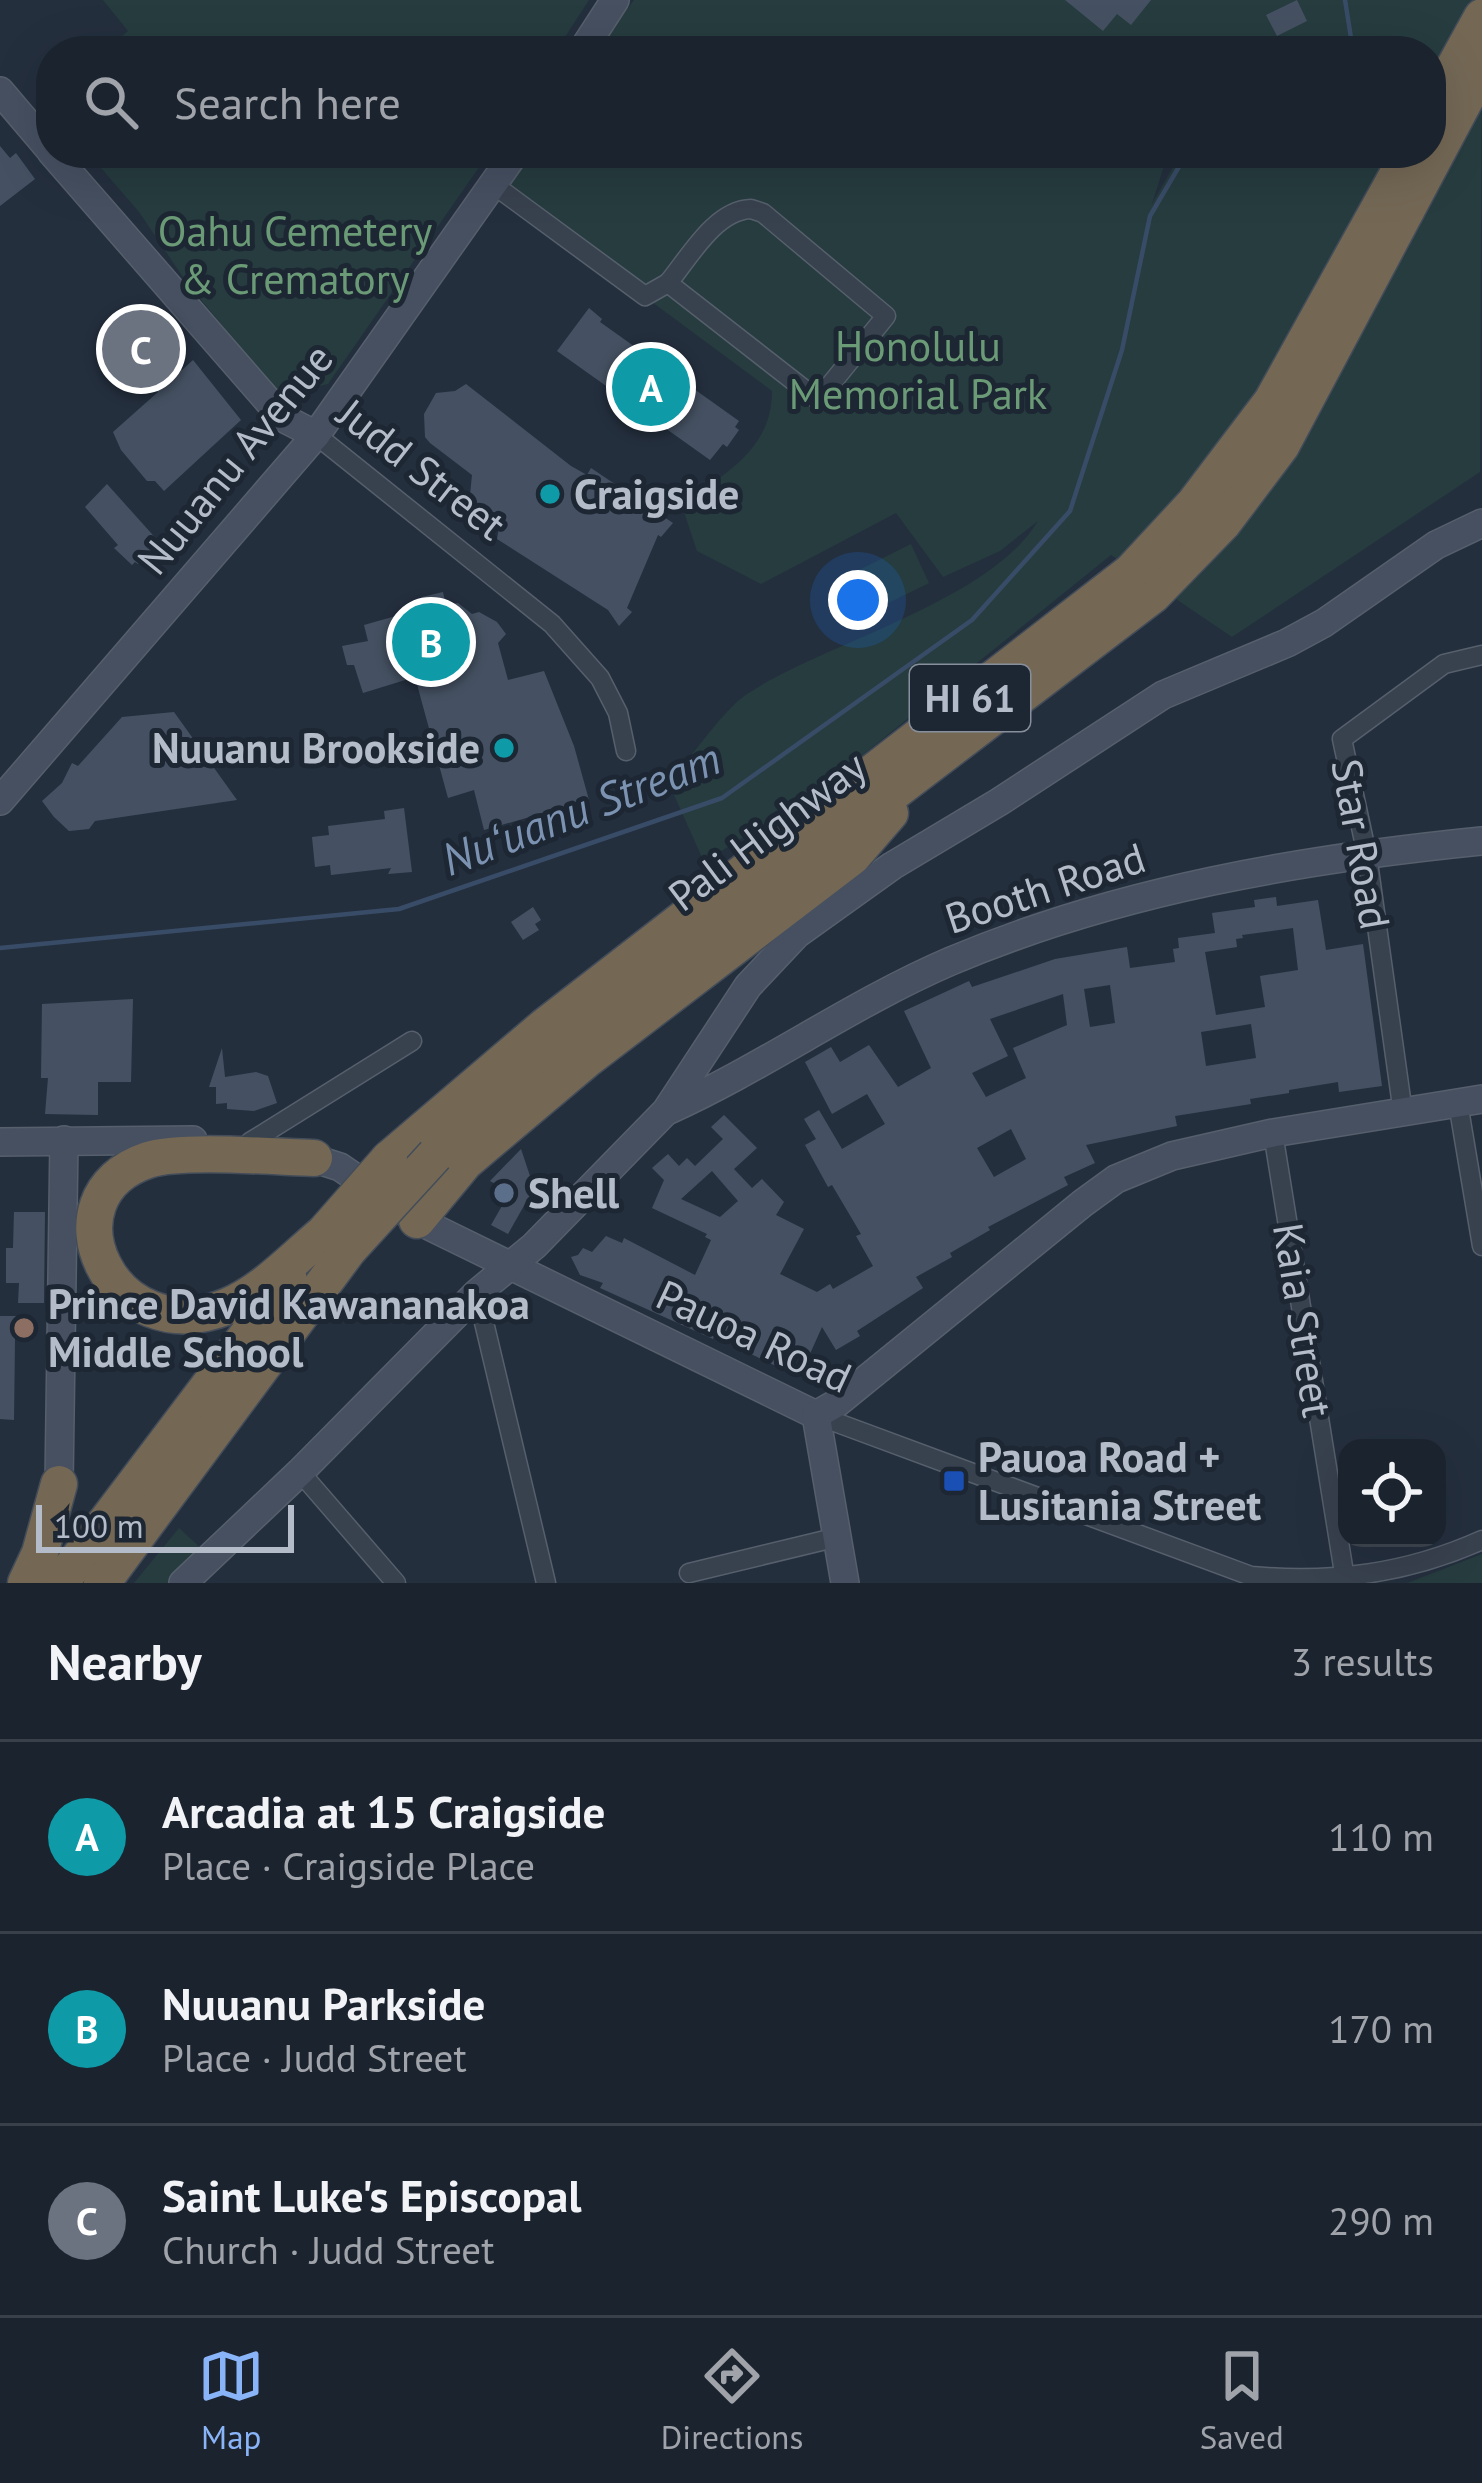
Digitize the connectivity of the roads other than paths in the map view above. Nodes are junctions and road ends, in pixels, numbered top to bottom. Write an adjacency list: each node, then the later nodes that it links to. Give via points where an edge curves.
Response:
1 (615, 0): 3 (street)
2 (1482, 17): 5 (highway)
3 (592, 36)
4 (1482, 68): 8 (highway, Pali Highway / HI 61)
5 (1446, 83)
6 (0, 92): 7 (street, Judd Street)
7 (36, 134)
8 (1446, 136)
9 (66, 168): 15 (street, Judd Street, via 283,418)
10 (505, 168): 13 (street, Nuuanu Avenue)
11 (1401, 168): 33 (highway, Pali Highway / HI 61, via 1272,401 1130,572 544,1027)
12 (1429, 168): 19 (highway, Pali Highway / HI 61, via 1281,446 1223,523 1153,595)
13 (494, 185): 14 (street, via 645,296); 15 (street, Nuuanu Avenue)
14 (668, 283): 14 (street, via 818,400 886,316 751,209 716,225)
15 (316, 435): 18 (street, Judd Street, via 552,624 600,677); 20 (street, Nuuanu Avenue)
16 (1482, 523): 23 (street, via 1288,643 1163,695 892,866 797,934)
17 (1482, 655): 22 (street, Star Road, via 1444,664 1342,739)
18 (626, 752)
19 (944, 752): 33 (highway, Pali Highway / HI 61); 35 (highway, via 852,857 568,1075 465,1162)
20 (0, 801)
21 (1482, 841): 22 (street, Booth Road)
22 (1366, 853): 25 (street, Booth Road, via 1142,898 1004,941 900,985); 28 (street, Star Road)
23 (727, 1018): 25 (street, via 730,1042 748,1060); 27 (street)
24 (412, 1042): 32 (street)
25 (776, 1054): 27 (street, Booth Road)
26 (1470, 1101): 28 (street); 37 (street)
27 (666, 1111): 38 (street)
28 (1403, 1113): 29 (street)
29 (1273, 1133): 40 (street, via 1172,1156 1115,1180); 46 (street, Kaia Street)
30 (64, 1140): 31 (street, Pauoa Road); 32 (street, Pauoa Road); 42 (street)
31 (0, 1142)
32 (250, 1142): 34 (street, Pauoa Road)
33 (423, 1145): 36 (highway, Pali Highway / HI 61, bridge)
34 (314, 1158): 35 (street, Pauoa Road); 36 (highway, via 153,1158 104,1195 95,1243 119,1290 148,1308 189,1314 232,1305)
35 (417, 1220): 38 (street, Pauoa Road)
36 (336, 1241): 48 (highway, Pali Highway / HI 61); 49 (highway, Pali Highway / HI 61)
37 (1482, 1246)
38 (511, 1265): 39 (street); 40 (street, Pauoa Road)
39 (477, 1293): 41 (street); 52 (street)
40 (816, 1415): 43 (street); 46 (street, Pauoa Road, via 1218,1566 1283,1579)
41 (300, 1472): 50 (street); 51 (street)
42 (59, 1484): 47 (highway)
43 (838, 1538): 45 (street); 53 (street)
44 (1482, 1540): 46 (street, Pauoa Road, via 1405,1569)
45 (689, 1573)
46 (1345, 1579)
47 (26, 1583)
48 (60, 1583)
49 (102, 1583)
50 (183, 1583)
51 (395, 1583)
52 (546, 1583)
53 (845, 1583)

